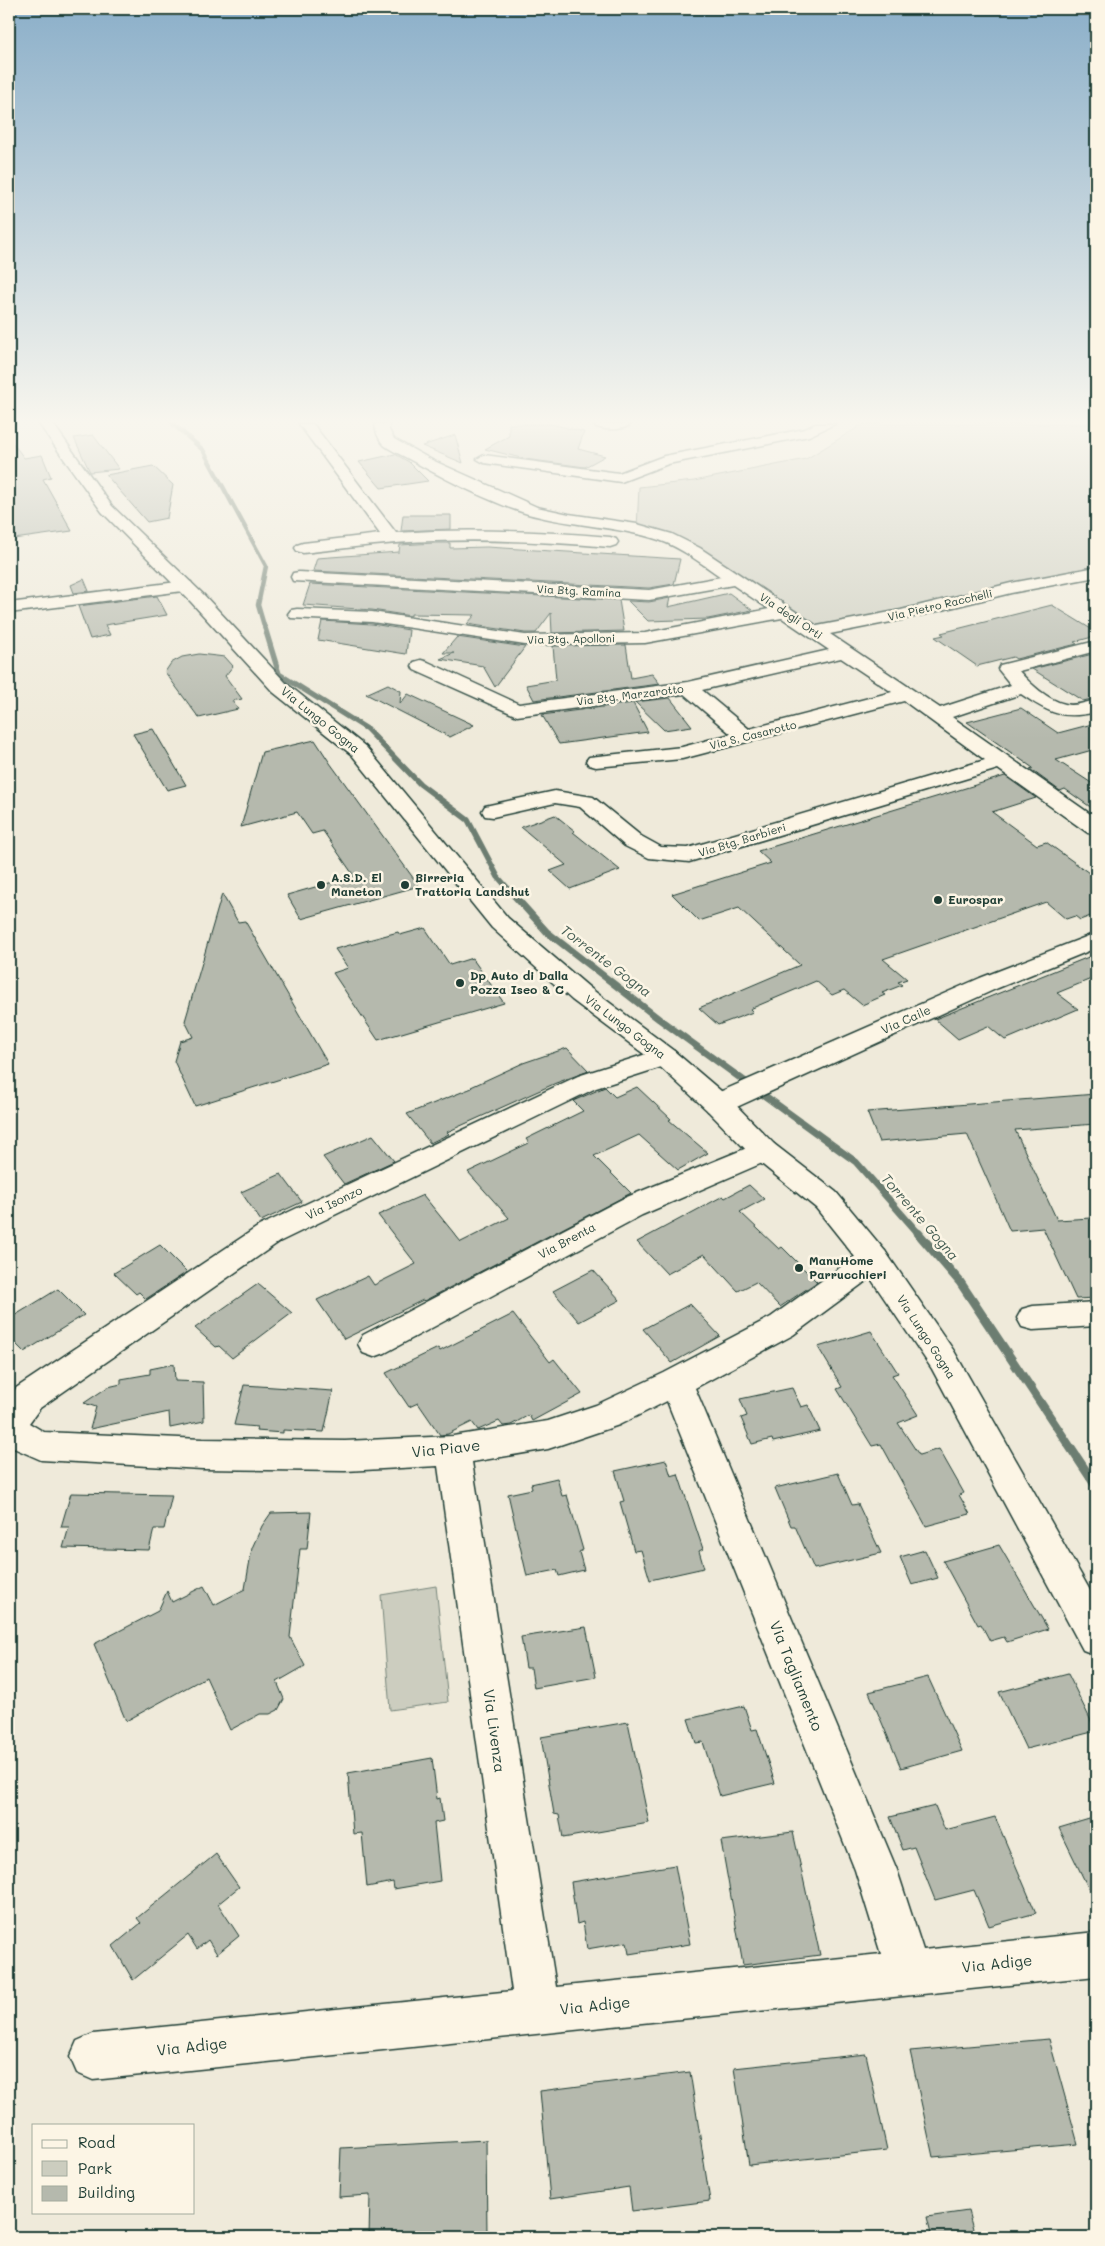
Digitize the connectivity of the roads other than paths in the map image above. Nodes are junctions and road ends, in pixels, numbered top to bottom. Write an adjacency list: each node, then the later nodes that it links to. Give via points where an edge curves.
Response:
1 (127, 529): 10 (street, Via Lungo Gogna)
2 (385, 529): 4 (street)
3 (636, 529): 6 (street, Via degli Orti, via 666,537)
4 (392, 538): 5 (street); 6 (street, via 561,538)
5 (303, 548)
6 (694, 550): 9 (street, Via degli Orti)
7 (1096, 572): 14 (street, Via Pietro Racchelli)
8 (299, 577): 9 (street, Via Btg. Ramina, via 649,595)
9 (737, 579): 12 (street, Via degli Orti)
10 (185, 586): 11 (street); 29 (street, Via Lungo Gogna, via 280,688 359,751 500,923 581,994)
11 (9, 608)
12 (784, 612): 13 (street, Via Btg. Apolloni, via 644,638 525,640 372,617); 14 (street, Via degli Orti)
13 (297, 614)
14 (814, 632): 16 (street, Via degli Orti)
15 (1096, 646): 18 (street, via 1007,669)
16 (844, 652): 19 (street, Via Btg. Marzarotto); 20 (street, Via degli Orti)
17 (421, 666): 19 (street, Via Btg. Marzarotto, via 517,710)
18 (1023, 687): 21 (street, via 1059,710 1075,712); 22 (street)
19 (688, 688): 23 (street)
20 (908, 694): 22 (street, Via degli Orti); 23 (street, Via S. Casarotto)
21 (1096, 706)
22 (938, 715): 25 (street, Via degli Orti)
23 (746, 736): 24 (street, Via S. Casarotto, via 682,753)
24 (596, 761)
25 (1000, 762): 26 (street, Via Btg. Barbieri, via 689,855 656,853 633,842 586,801 555,797); 27 (street, Via degli Orti)
26 (493, 811)
27 (1096, 828)
28 (1096, 940): 30 (street, Via Caile, via 989,983)
29 (665, 1057): 30 (street, Via Lungo Gogna); 37 (street, Via Isonzo, via 587,1082 269,1234)
30 (726, 1100): 31 (street, Via Lungo Gogna)
31 (764, 1151): 32 (street, Via Lungo Gogna, via 826,1200); 35 (street, Via Brenta, via 632,1206)
32 (874, 1259): 36 (street, Via Piave, via 782,1326); 39 (street, Via Lungo Gogna, via 943,1360)
33 (1096, 1314): 34 (street)
34 (1033, 1318)
35 (374, 1344)
36 (676, 1382): 38 (street, Via Piave, via 607,1415 548,1435); 41 (street, Via Tagliamento, via 876,1870)
37 (28, 1398): 38 (street, Via Piave, via 12,1422 13,1430 41,1446 307,1456)
38 (453, 1451): 42 (street, Via Livenza)
39 (1096, 1637)
40 (1096, 1954): 41 (street, Via Adige)
41 (909, 1973): 42 (street, Via Adige)
42 (537, 2012): 43 (street, Via Adige)
43 (93, 2057)

